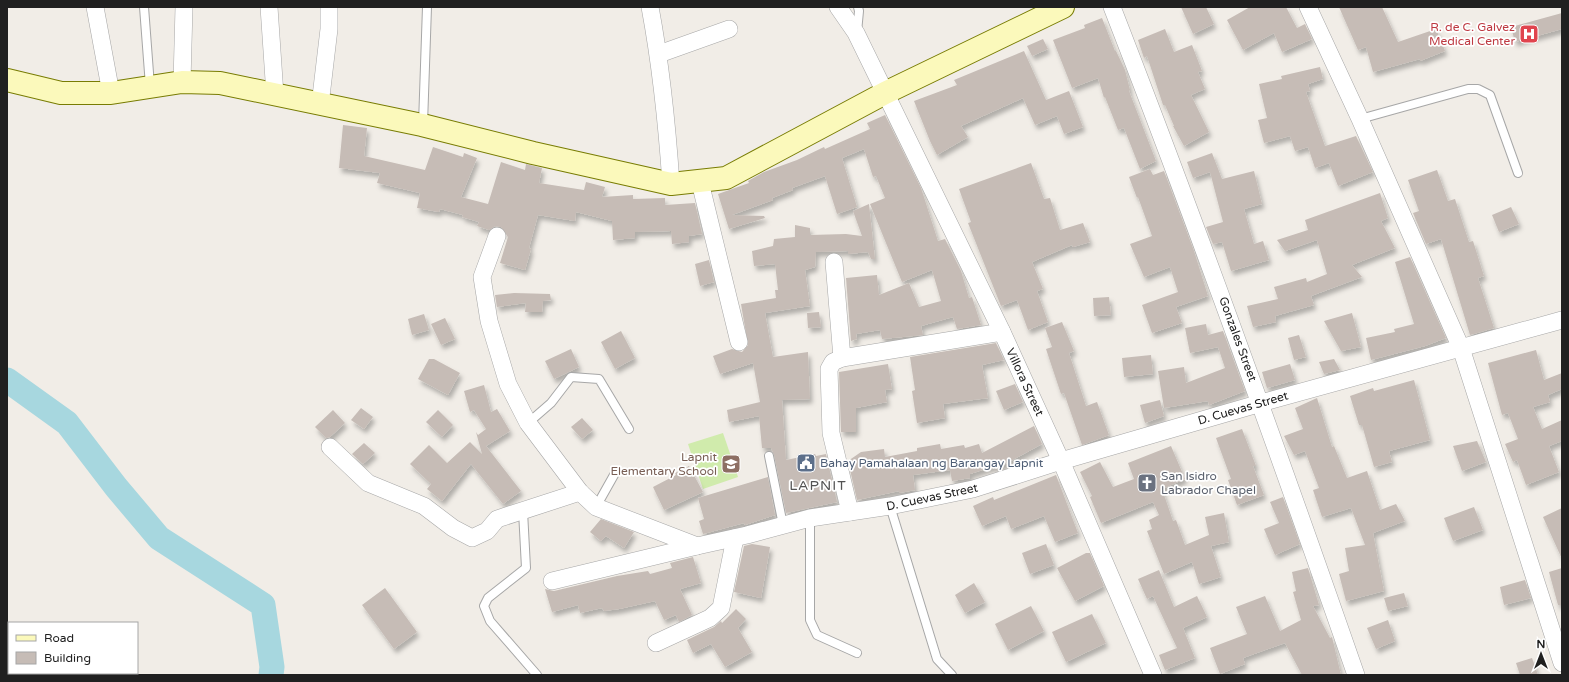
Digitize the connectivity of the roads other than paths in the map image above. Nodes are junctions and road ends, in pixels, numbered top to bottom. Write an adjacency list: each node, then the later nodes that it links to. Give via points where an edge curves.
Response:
1 (95, 7): 19 (street)
2 (144, 7): 18 (lane)
3 (184, 7): 17 (street)
4 (269, 7): 21 (street)
5 (329, 7): 22 (street)
6 (427, 7): 24 (lane)
7 (650, 7): 15 (street)
8 (838, 7): 14 (street, Villora Street)
9 (858, 7): 14 (lane)
10 (1063, 7): 20 (street)
11 (1112, 7): 35 (street, Gonzales Street, via 1180,182)
12 (1308, 7): 23 (street)
13 (729, 29): 15 (street)
14 (856, 33): 20 (street, Villora Street)
15 (659, 54): 27 (street)
16 (7, 80): 19 (street, via 61,93)
17 (182, 82): 18 (street); 21 (street, via 220,83)
18 (150, 86): 19 (street)
19 (111, 93)
20 (885, 93): 26 (street, via 726,178); 31 (street, Villora Street)
21 (275, 95): 22 (street)
22 (320, 105): 24 (street)
23 (1360, 119): 25 (lane, via 1468,89 1478,89 1490,95); 33 (street)
24 (422, 125): 27 (street)
25 (1518, 172)
26 (700, 182): 27 (street); 32 (street)
27 (671, 184)
28 (497, 236): 36 (street, via 482,277 484,291 489,321 508,384)
29 (834, 262): 34 (street)
30 (1562, 320): 33 (street, D. Cuevas Street)
31 (1002, 332): 34 (street); 40 (street, Villora Street)
32 (739, 342)
33 (1461, 348): 35 (street, D. Cuevas Street); 54 (street)
34 (842, 358): 46 (street, via 833,362 829,369 831,433)
35 (1261, 403): 40 (street, D. Cuevas Street); 58 (street, Gonzales Street)
36 (528, 423): 37 (lane, via 552,403 570,378 599,379); 42 (street)
37 (629, 429)
38 (330, 447): 45 (street, via 368,483 424,506 453,528 472,538 487,530 497,519)
39 (769, 456): 48 (lane)
40 (1061, 461): 43 (street, D. Cuevas Street, via 973,489); 57 (street, Villora Street)
41 (614, 475): 44 (lane)
42 (580, 492): 44 (street); 45 (street)
43 (890, 506): 46 (street, D. Cuevas Street); 56 (lane, via 938,659)
44 (596, 507): 50 (street)
45 (523, 511): 55 (lane, via 526,568 488,598 484,606 490,621)
46 (850, 512): 47 (street, D. Cuevas Street)
47 (810, 518): 48 (street, D. Cuevas Street); 53 (lane, via 810,620 817,635)
48 (783, 525): 49 (street, D. Cuevas Street)
49 (735, 538): 50 (street, D. Cuevas Street); 52 (street, via 721,608 710,618)
50 (697, 546): 51 (street, D. Cuevas Street)
51 (552, 581)
52 (656, 643)
53 (857, 654)
54 (1562, 662)
55 (537, 675)
56 (952, 675)
57 (1153, 675)
58 (1356, 675)

